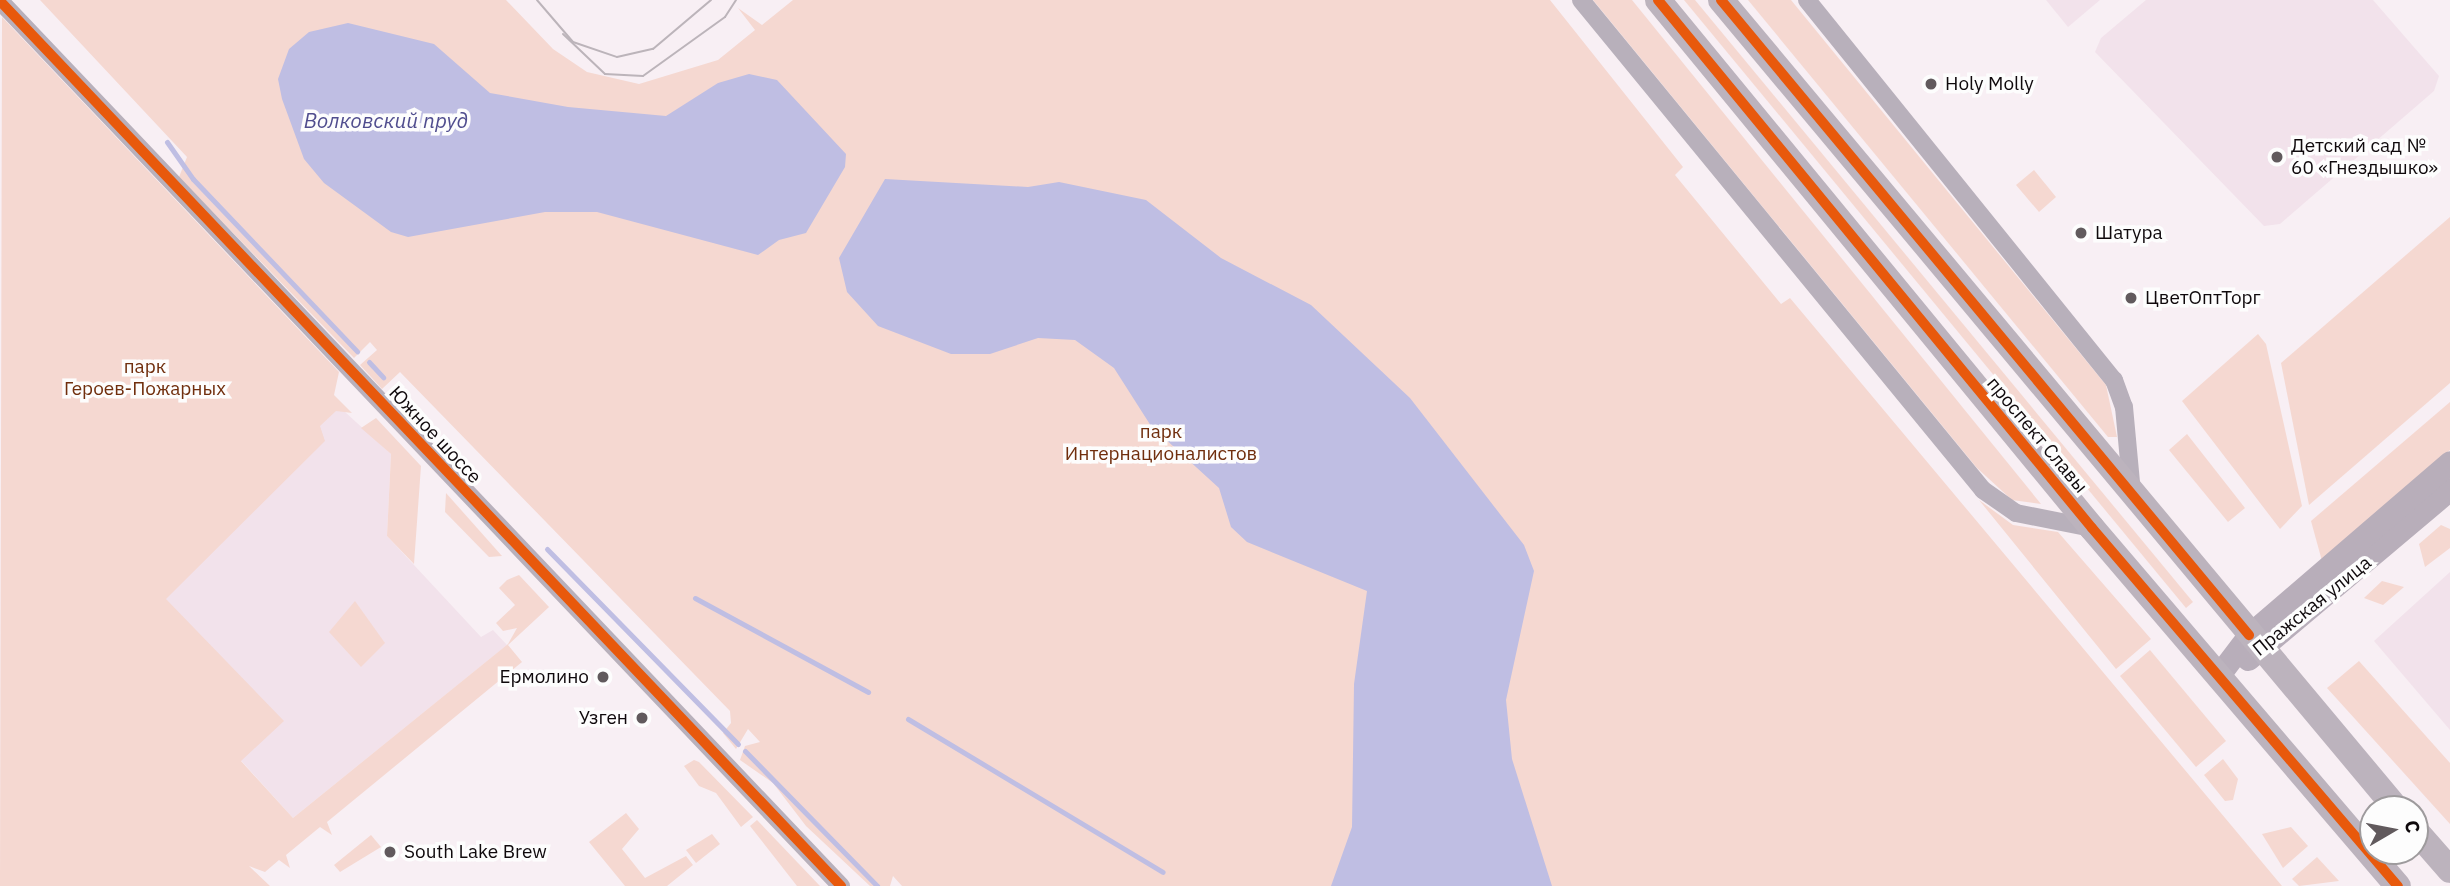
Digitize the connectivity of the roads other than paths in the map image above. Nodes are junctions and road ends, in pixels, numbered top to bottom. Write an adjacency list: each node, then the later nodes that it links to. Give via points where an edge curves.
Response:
1 (1581, 0): 9 (street, via 1983,490 2015,513)
2 (1658, 0): 9 (main road, проспект Славы)
3 (1721, 0): 8 (main road, проспект Славы)
4 (1807, 0): 8 (street, via 2114,380 2124,407)
5 (2, 2): 15 (street, Южное шоссе)
6 (2450, 462): 10 (street, Пражская улица)
7 (2450, 489): 10 (street, Пражская улица)
8 (2132, 498): 10 (main road, проспект Славы)
9 (2092, 528): 11 (main road, проспект Славы)
10 (2255, 643): 11 (street, Пражская улица); 12 (main road, проспект Славы)
11 (2218, 676): 16 (main road, проспект Славы)
12 (2385, 795)
13 (2429, 846): 14 (main road)
14 (2450, 870)
15 (841, 886)
16 (2398, 886)

